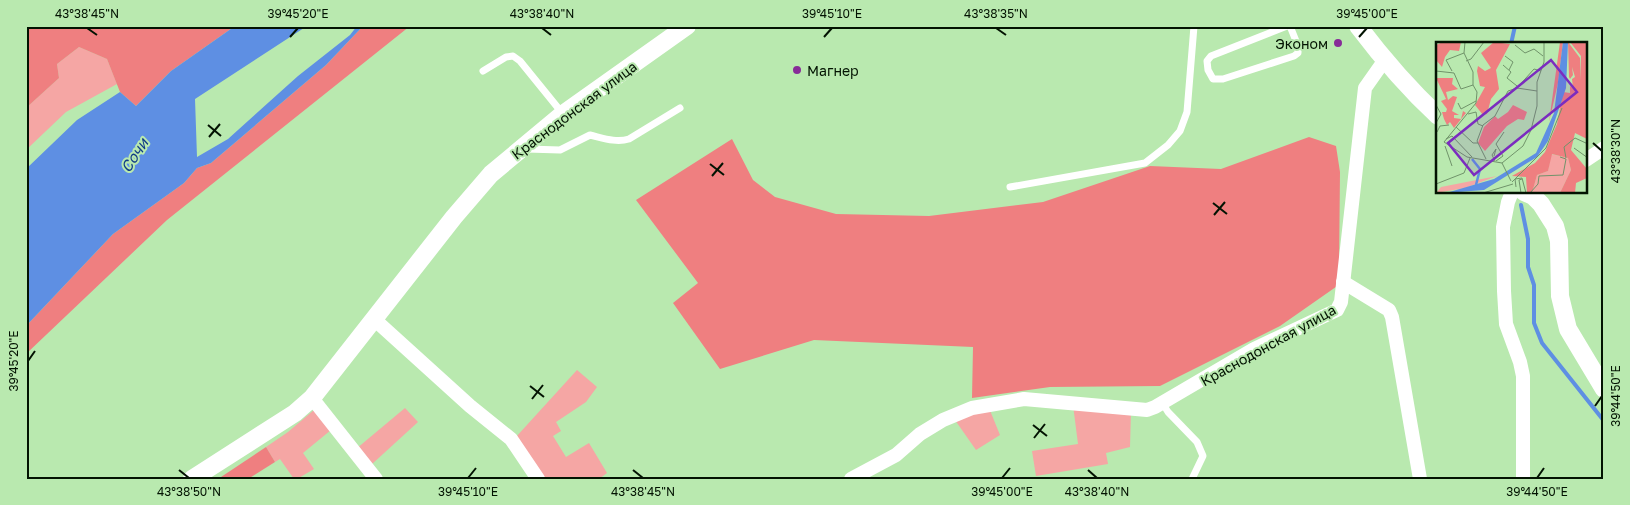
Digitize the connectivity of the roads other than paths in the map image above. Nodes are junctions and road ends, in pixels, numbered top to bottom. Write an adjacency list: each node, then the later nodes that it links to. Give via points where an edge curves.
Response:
1 (687, 26): 8 (street, Краснодонская улица)
2 (1194, 26): 13 (lane, via 1187,112 1180,131 1168,145 1145,163)
3 (1289, 26): 3 (lane, via 1210,56 1208,70 1213,79 1223,80 1294,56 1298,53 1298,46)
4 (1358, 26): 5 (street)
5 (1384, 61): 9 (street); 16 (street, Краснодонская улица, via 1364,88)
6 (483, 71): 8 (lane, via 513,56)
7 (680, 108): 11 (lane, via 624,141 590,135 560,150)
8 (563, 114): 11 (street, Краснодонская улица)
9 (1436, 114)
10 (1604, 148): 12 (street)
11 (520, 149): 17 (street, Краснодонская улица, via 474,193)
12 (1588, 159)
13 (1010, 186)
14 (1511, 194): 27 (street, via 1503,227 1506,324 1522,376)
15 (1534, 196): 18 (street, via 1555,226 1560,296 1568,329)
16 (1343, 282): 20 (street, Краснодонская улица, via 1337,310 1254,349); 26 (street, via 1389,310 1392,317)
17 (374, 319): 19 (street, Краснодонская улица); 23 (street, via 511,439)
18 (1604, 389)
19 (312, 398): 21 (street, Краснодонская улица, via 295,413); 22 (street)
20 (1163, 404): 24 (street, Краснодонская улица, via 1148,410 1024,399 972,408 943,420 896,454); 25 (lane, via 1197,442 1203,456)
21 (192, 479)
22 (376, 479)
23 (538, 479)
24 (851, 479)
25 (1192, 479)
26 (1420, 479)
27 (1524, 479)

